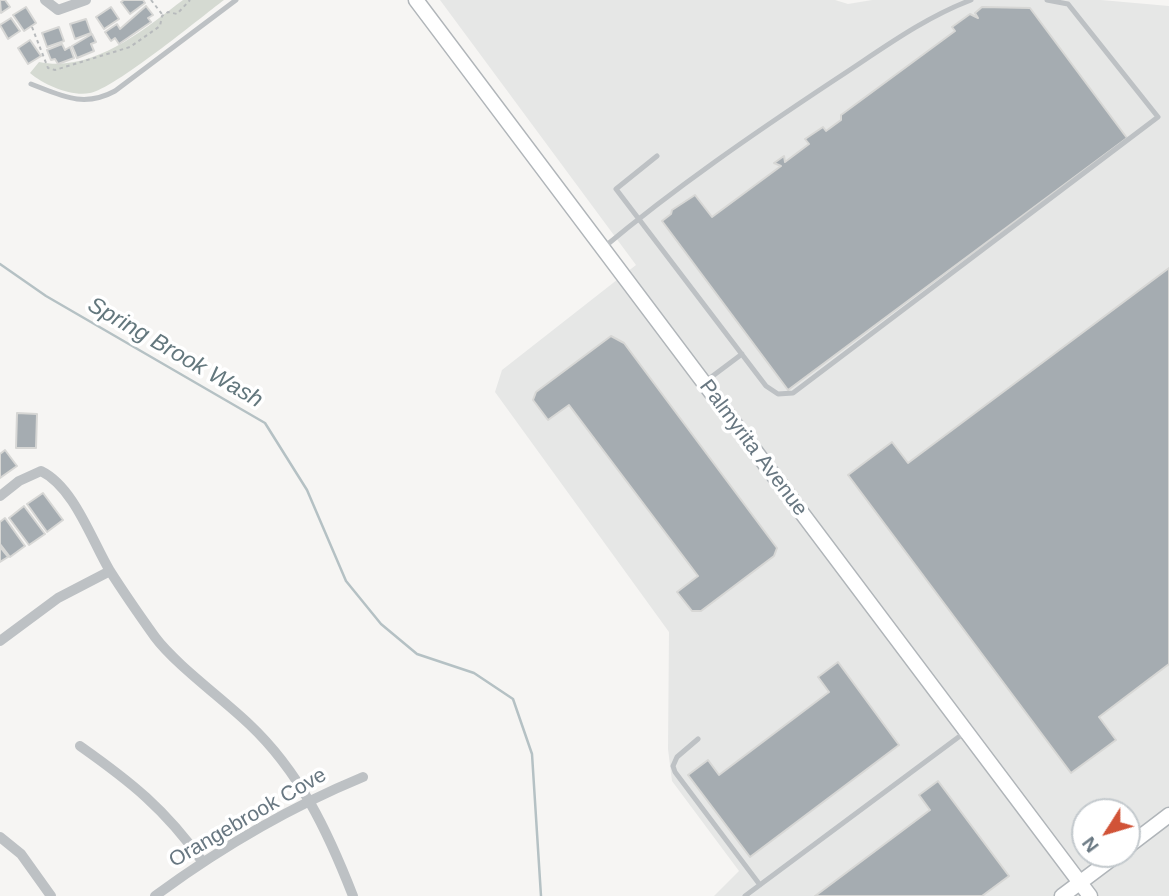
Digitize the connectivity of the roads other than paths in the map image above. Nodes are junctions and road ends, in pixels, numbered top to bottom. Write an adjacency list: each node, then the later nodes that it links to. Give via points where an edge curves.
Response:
1 (45, 0): 2 (street, via 58,10)
2 (86, 0)
3 (236, 0): 7 (lane, via 98,100 73,101)
4 (416, 0): 10 (street, Palmyrita Avenue)
5 (971, 0): 9 (lane, via 913,28 688,179)
6 (1047, 0): 11 (lane, via 1068,4 1158,117 793,393 778,394 766,386)
7 (31, 84)
8 (657, 156): 9 (lane, via 616,188)
9 (638, 219): 10 (lane); 11 (lane)
10 (603, 248): 12 (street, Palmyrita Avenue)
11 (742, 354): 12 (lane)
12 (704, 383): 16 (street, Palmyrita Avenue)
13 (0, 496): 14 (street, via 32,474 48,474 82,517)
14 (110, 571): 15 (street, via 58,598); 20 (street, via 157,640 252,727)
15 (0, 641)
16 (965, 732): 26 (street, Palmyrita Avenue); 27 (lane)
17 (698, 739): 27 (lane, via 677,757 675,772)
18 (80, 746): 24 (street, via 134,784 177,825)
19 (363, 777): 20 (street, Orangebrook Cove)
20 (310, 799): 24 (street, Orangebrook Cove); 30 (street)
21 (1169, 816): 22 (street)
22 (1141, 837)
23 (0, 838): 28 (street, via 21,854)
24 (202, 861): 29 (street, Orangebrook Cove)
25 (1099, 868): 26 (street)
26 (1080, 882): 32 (street); 33 (street, Palmyrita Avenue)
27 (760, 885): 31 (lane)
28 (51, 896)
29 (155, 896)
30 (353, 896)
31 (745, 896)
32 (1062, 896)
33 (1090, 896)

